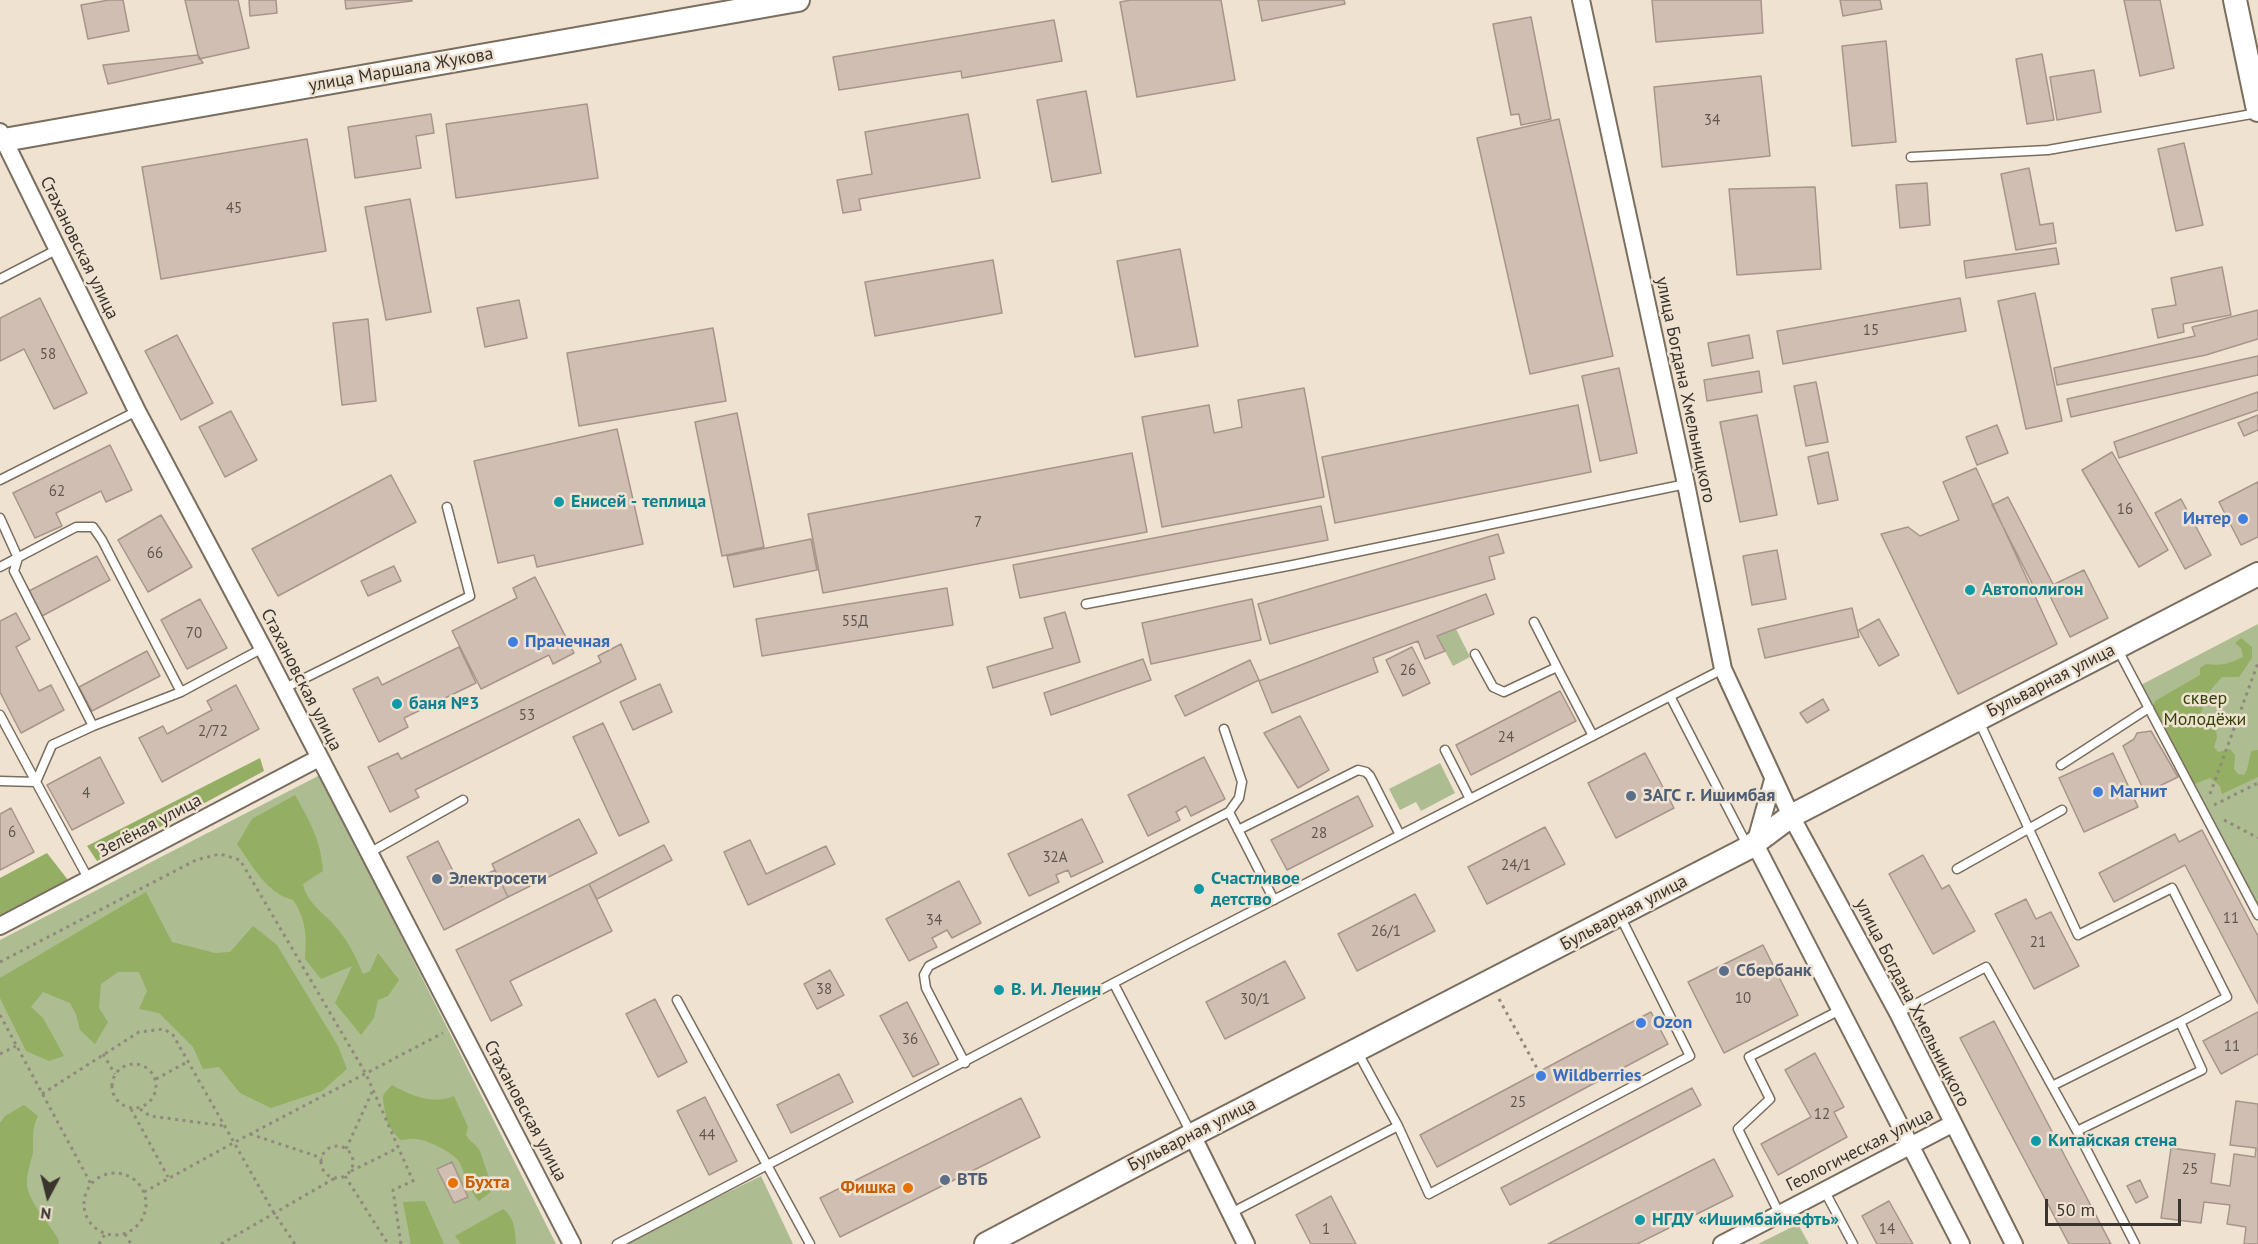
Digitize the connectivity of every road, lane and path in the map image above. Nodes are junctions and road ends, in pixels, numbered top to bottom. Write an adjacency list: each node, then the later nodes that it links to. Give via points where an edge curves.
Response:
1 (798, 0): 6 (main road, улица Маршала Жукова)
2 (1581, 0): 12 (street, улица Богдана Хмельницкого)
3 (2235, 0): 4 (main road)
4 (2252, 52): 5 (main road)
5 (2258, 112): 7 (lane, via 2048,150)
6 (2, 136): 8 (street, Стахановская улица)
7 (1911, 157)
8 (58, 249): 9 (lane); 10 (street, Стахановская улица)
9 (0, 279)
10 (137, 411): 11 (lane); 21 (street, Стахановская улица)
11 (0, 480)
12 (1686, 484): 18 (lane); 25 (street, улица Богдана Хмельницкого)
13 (447, 507): 26 (lane, via 470,596)
14 (0, 518): 15 (lane)
15 (18, 558): 16 (lane); 27 (lane, via 76,527 93,527); 32 (lane, via 14,571)
16 (0, 567)
17 (2258, 574): 20 (main road, Бульварная улица)
18 (1086, 604)
19 (1534, 622): 24 (lane)
20 (2117, 647): 29 (lane); 31 (main road, Бульварная улица)
21 (263, 648): 26 (street, Стахановская улица); 27 (lane)
22 (1476, 654): 24 (lane, via 1493,687 1504,693)
23 (2258, 663): 45 (path)
24 (1557, 667): 34 (lane)
25 (1723, 669): 28 (lane); 38 (street, улица Богдана Хмельницкого)
26 (283, 689): 36 (street, Стахановская улица)
27 (181, 692): 32 (lane)
28 (1670, 696): 34 (lane); 52 (lane)
29 (2150, 708): 37 (lane); 45 (lane)
30 (0, 715): 40 (lane)
31 (1977, 719): 47 (main road, Бульварная улица); 48 (lane)
32 (93, 726): 40 (lane, via 52,745)
33 (1224, 729): 46 (lane, via 1242,782 1239,798)
34 (1593, 736): 42 (lane)
35 (1445, 750): 42 (lane)
36 (319, 758): 53 (street, Стахановская улица); 55 (street, Зелёная улица)
37 (2061, 765)
38 (1773, 780): 47 (street, улица Богдана Хмельницкого); 52 (street)
39 (0, 781): 40 (lane)
40 (36, 782): 55 (lane)
41 (2258, 783): 45 (path)
42 (1470, 799): 50 (lane)
43 (463, 800): 53 (lane)
44 (2062, 810): 48 (lane)
45 (2204, 810): 51 (path); 58 (lane)
46 (1229, 812): 49 (lane); 74 (lane, via 928,966 924,975 926,988)
47 (1791, 816): 52 (main road, Бульварная улица); 65 (street, улица Богдана Хмельницкого)
48 (2029, 829): 54 (lane); 67 (lane, via 2078,935 2172,888 2227,997)
49 (1238, 830): 50 (lane, via 1358,770 1370,776); 56 (lane)
50 (1401, 835): 56 (lane)
51 (2258, 838)
52 (1752, 846): 57 (main road, Бульварная улица); 64 (street)
53 (369, 853): 68 (street, Стахановская улица)
54 (1958, 869)
55 (89, 880): 59 (street, Зелёная улица)
56 (1275, 900): 62 (lane)
57 (1620, 915): 61 (main road, Бульварная улица); 86 (lane, via 1690,1056 1430,1194)
58 (2258, 915)
59 (0, 926)
60 (0, 962): 77 (path, via 196,860 220,854 240,860)
61 (1490, 982): 70 (main road, Бульварная улица); 75 (path)
62 (1114, 984): 74 (lane); 89 (lane)
63 (677, 1000): 95 (lane)
64 (1840, 1010): 91 (street); 105 (lane, via 1749,1057 1770,1099 1738,1129)
65 (1898, 1013): 79 (lane, via 1986,967); 84 (street, улица Богдана Хмельницкого)
66 (0, 1015): 69 (path)
67 (2180, 1022): 79 (lane); 87 (lane, via 2202,1070)
68 (458, 1026): 77 (path); 114 (street, Стахановская улица)
69 (16, 1046): 71 (path); 81 (path)
70 (1356, 1051): 86 (lane); 89 (main road, Бульварная улица)
71 (0, 1054)
72 (103, 1054): 73 (path, via 139,1032 164,1029 173,1035); 76 (path); 81 (path)
73 (187, 1062): 78 (path); 85 (path)
74 (965, 1063): 95 (lane)
75 (1539, 1071)
76 (115, 1074): 78 (path, via 134,1064 147,1068); 82 (path, via 113,1095 123,1106)
77 (366, 1074): 80 (path); 88 (path)
78 (156, 1079): 83 (path, via 156,1094)
79 (2052, 1086): 87 (lane)
80 (372, 1092): 92 (path); 93 (path)
81 (42, 1094): 100 (path)
82 (131, 1108): 83 (path); 98 (path)
83 (139, 1109): 85 (path, via 150,1116)
84 (1952, 1124): 91 (street, Геологическая улица); 122 (street, улица Богдана Хмельницкого)
85 (225, 1126): 90 (path)
86 (1398, 1126): 104 (lane)
87 (2077, 1131): 123 (lane)
88 (250, 1134): 90 (path); 94 (path)
89 (1192, 1135): 104 (street); 117 (main road, Бульварная улица)
90 (235, 1142): 98 (path); 103 (path)
91 (1910, 1145): 101 (street, Геологическая улица); 121 (street)
92 (398, 1148): 96 (path); 113 (path, via 413,1181 393,1190)
93 (346, 1149): 94 (path, via 332,1147); 96 (path, via 352,1158)
94 (322, 1158): 99 (path, via 326,1173)
95 (768, 1165): 115 (lane); 116 (lane)
96 (350, 1172): 97 (path)
97 (345, 1176): 99 (path); 112 (path)
98 (168, 1177): 102 (path)
99 (335, 1178): 103 (path)
100 (91, 1184): 102 (path, via 109,1173 120,1173 138,1183); 106 (path, via 83,1202 84,1212 88,1222)
101 (1824, 1190): 105 (street, Геологическая улица); 120 (lane)
102 (144, 1192): 107 (path, via 146,1212 141,1222)
103 (274, 1213): 110 (path); 111 (path)
104 (1231, 1213): 118 (street)
105 (1779, 1213): 119 (street, Геологическая улица)
106 (105, 1234): 107 (path); 108 (path)
107 (125, 1234): 109 (path)
108 (99, 1244)
109 (131, 1244)
110 (221, 1244)
111 (295, 1244)
112 (388, 1244)
113 (401, 1244)
114 (572, 1244)
115 (617, 1244)
116 (810, 1244)
117 (986, 1244)
118 (1246, 1244)
119 (1722, 1244)
120 (1853, 1244)
121 (1961, 1244)
122 (2014, 1244)
123 (2135, 1244)

